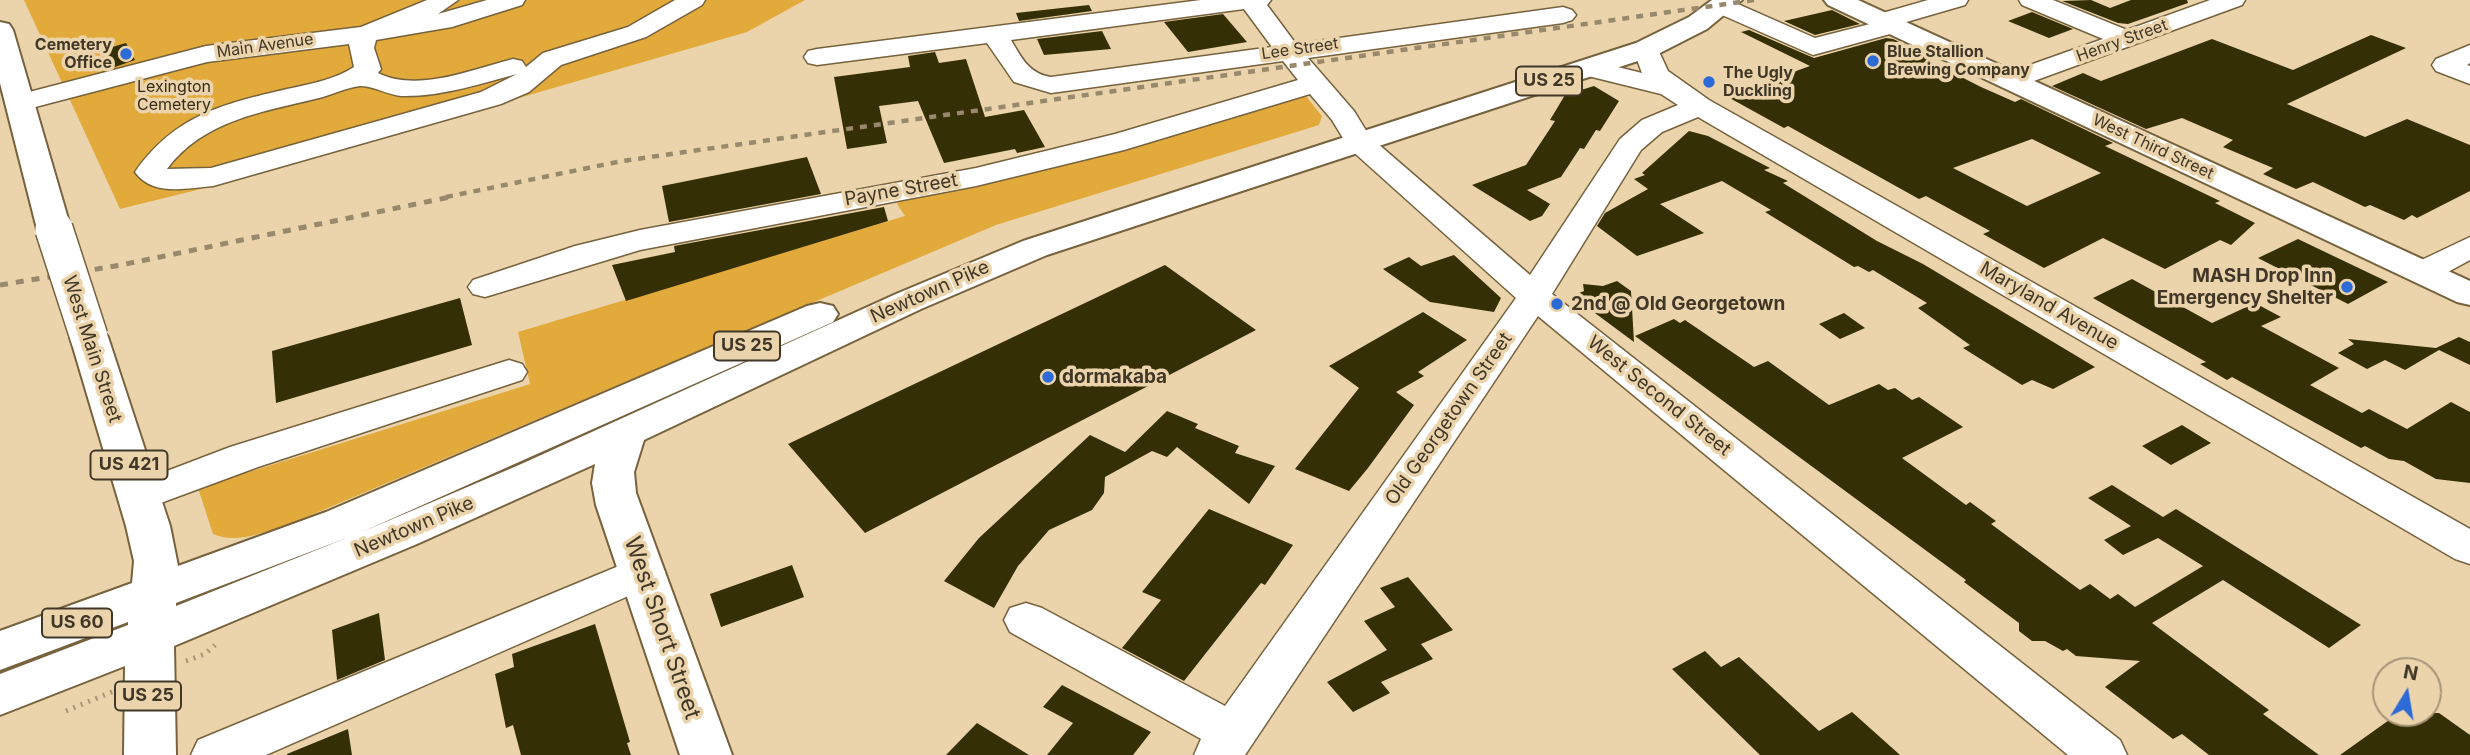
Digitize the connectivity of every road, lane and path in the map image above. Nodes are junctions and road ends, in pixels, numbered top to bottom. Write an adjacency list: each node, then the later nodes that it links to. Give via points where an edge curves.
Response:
1 (446, 0): 14 (street)
2 (513, 0): 14 (street, Main Avenue, via 452,19)
3 (693, 0): 21 (street, via 637,32)
4 (1253, 0): 15 (street); 18 (street, West Second Street)
5 (1692, 0): 30 (main road, Newtown Pike / US 25, via 1660,20 1600,46)
6 (1837, 0): 12 (main road, West Third Street)
7 (1956, 0): 12 (street)
8 (2031, 0): 16 (street)
9 (2233, 0): 16 (street, Henry Street)
10 (1725, 3): 12 (street, via 1813,47); 17 (main road, Newtown Pike / US 25, via 1698,23)
11 (1563, 15): 18 (street, Lee Street)
12 (1887, 23): 25 (main road, West Third Street)
13 (0, 30): 28 (main road, West Main Street / US 421)
14 (366, 34): 23 (street, via 361,48 368,69); 28 (street, Main Avenue, via 206,54)
15 (1002, 34): 18 (street, Lee Street, via 998,38 1020,75 1037,84); 20 (street)
16 (2126, 39): 25 (street, Henry Street)
17 (1646, 49): 22 (main road, Newtown Pike / US 25); 27 (street, Maryland Avenue, via 1648,65)
18 (1288, 51): 26 (street, West Second Street)
19 (2470, 53): 24 (street, via 2445,65)
20 (817, 57)
21 (552, 59): 23 (street, via 423,87 390,87); 23 (street, via 519,86 491,98 303,152 213,177 166,181 150,172 163,150 191,128 230,112)
22 (1589, 68): 27 (street); 30 (main road, Newtown Pike / US 25)
23 (361, 75)
24 (2470, 76)
25 (2012, 81): 32 (main road, West Third Street)
26 (1315, 84): 30 (street, West Second Street); 33 (street, Payne Street, via 1124,141 976,177 640,240)
27 (1668, 87): 29 (street, Maryland Avenue)
28 (20, 103): 39 (main road, West Main Street / US 421, bridge, via 54,229)
29 (1699, 106): 35 (street, Old Georgetown Street, via 1652,126 1630,145); 41 (street, Maryland Avenue)
30 (1354, 133): 35 (street, West Second Street); 37 (main road, Newtown Pike / US 25, via 944,284); 43 (main road, Newtown Pike / US 25, via 1001,237 425,487)
31 (2470, 247): 32 (street)
32 (2423, 272): 34 (main road, West Third Street)
33 (485, 287)
34 (2470, 294)
35 (1534, 296): 47 (street, Old Georgetown Street); 51 (street, West Second Street)
36 (509, 372): 39 (street, via 244,457)
37 (628, 432): 38 (main road, Newtown Pike / US 25); 40 (main road, West Short Street, via 612,466)
38 (533, 476): 40 (main road, via 579,481); 43 (main road, Newtown Pike / US 25)
39 (139, 496): 43 (main road, West Main Street / US 421, via 156,561)
40 (615, 502): 42 (main road, West Short Street)
41 (2470, 548)
42 (643, 572): 49 (street); 50 (main road, West Short Street)
43 (152, 617): 45 (main road, US 60); 46 (main road, US 60); 48 (main road, West Main Street / US 25)
44 (1026, 620): 47 (street)
45 (0, 652)
46 (0, 695)
47 (1225, 744)
48 (150, 755)
49 (215, 755)
50 (706, 755)
51 (2104, 755)

